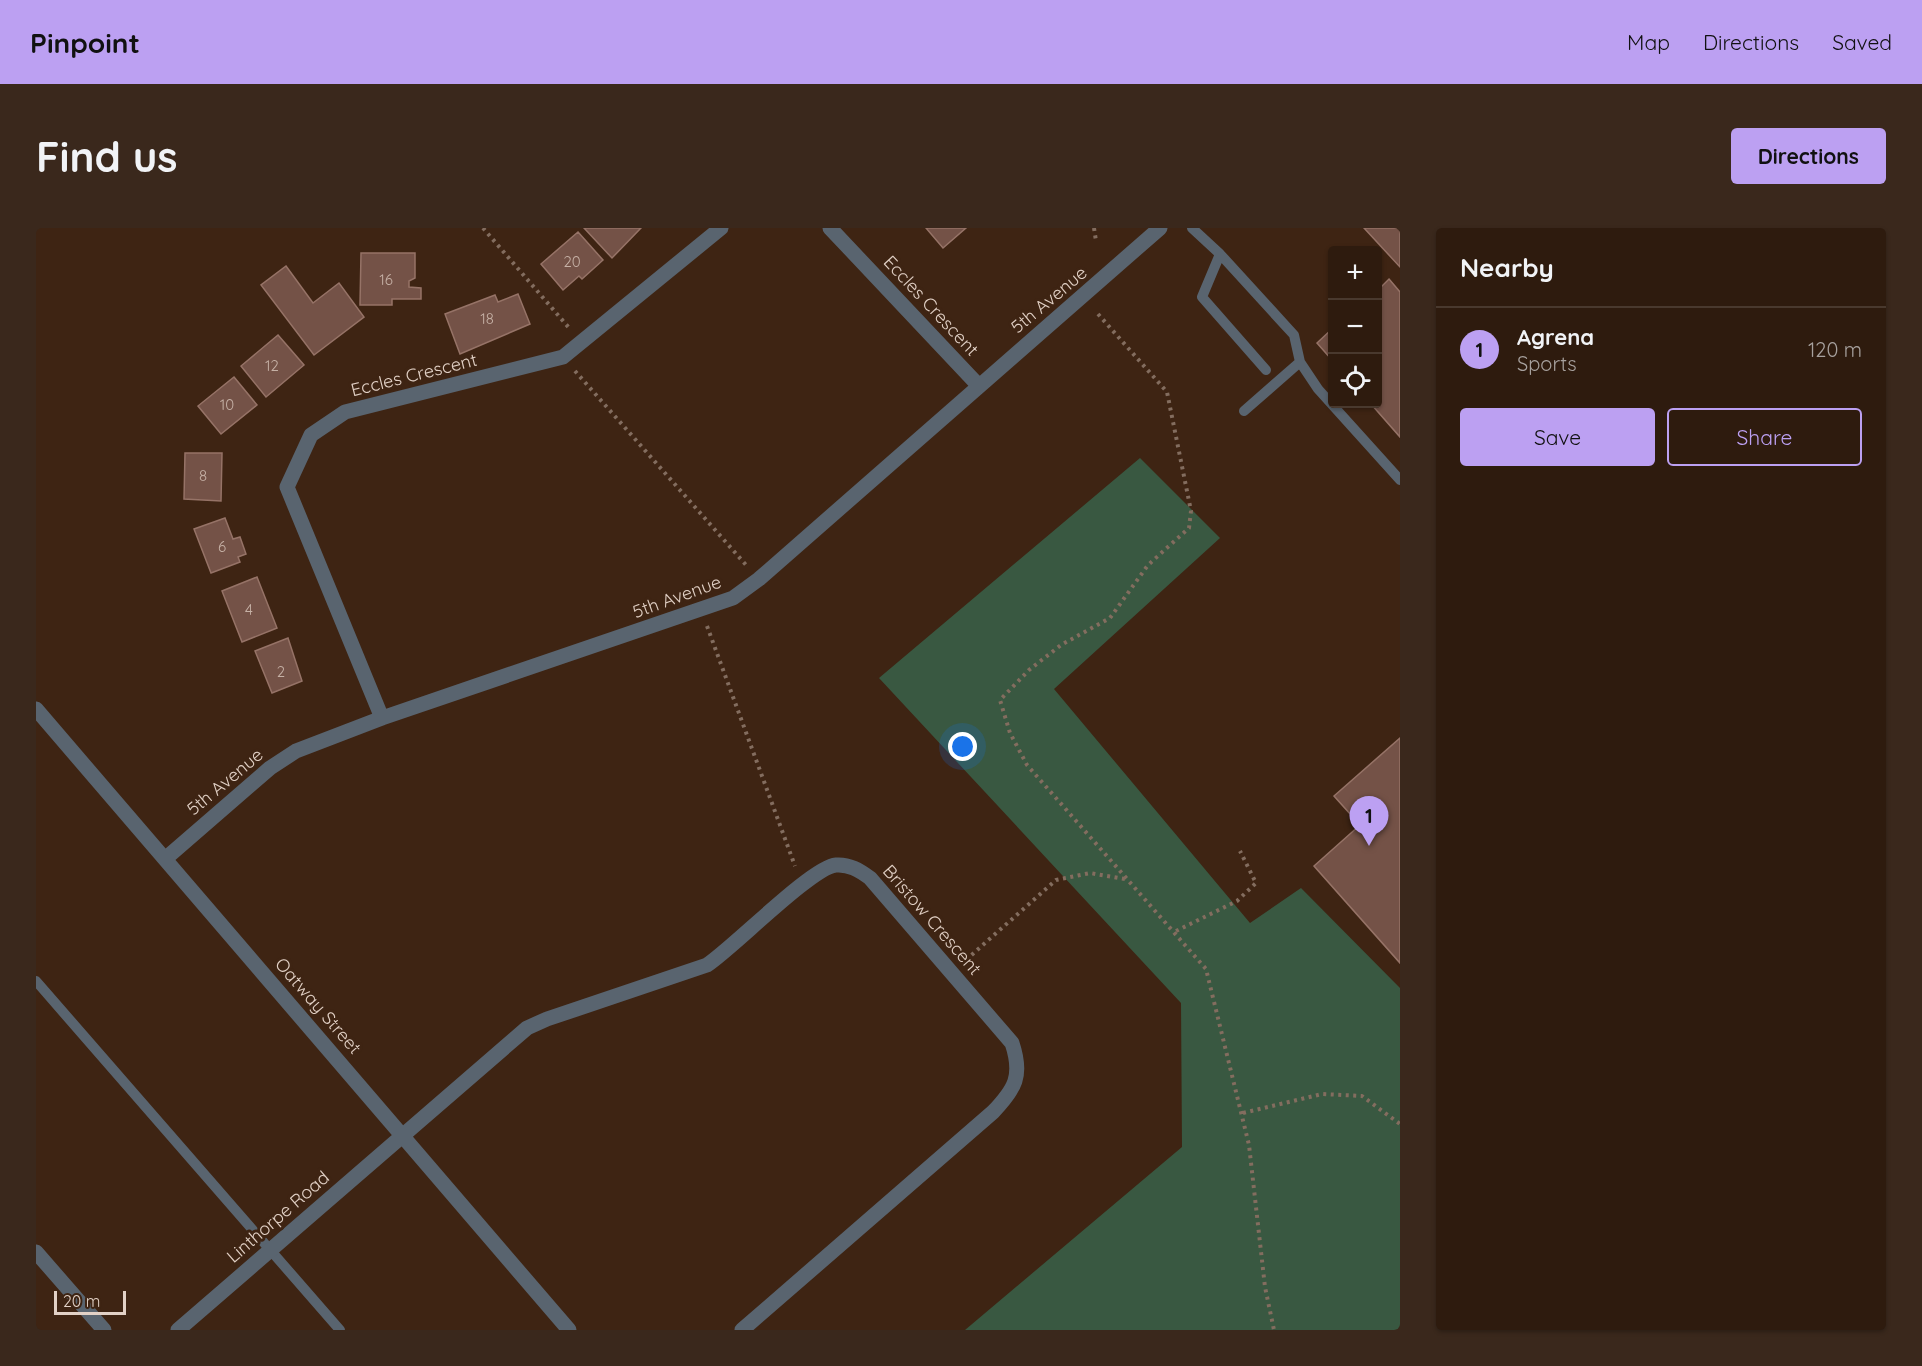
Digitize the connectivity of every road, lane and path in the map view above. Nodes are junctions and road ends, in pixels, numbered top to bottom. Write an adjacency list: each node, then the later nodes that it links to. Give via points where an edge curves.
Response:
1 (483, 228): 10 (path)
2 (721, 228): 10 (street, Eccles Crescent)
3 (830, 228): 14 (street, Eccles Crescent)
4 (1094, 228): 7 (path)
5 (1160, 228): 14 (street, 5th Avenue)
6 (1192, 228): 8 (lane)
7 (1096, 241)
8 (1220, 254): 12 (lane, via 1294,335); 13 (lane, via 1202,297)
9 (1098, 314): 23 (path, via 1167,392 1191,511 1189,528 1148,565 1110,618 1061,645 1000,700 1010,733 1027,765)
10 (583, 343): 11 (street, Eccles Crescent)
11 (562, 357): 17 (path); 20 (street, Eccles Crescent, via 345,412 311,435 287,487)
12 (1300, 362): 15 (lane); 16 (lane, via 1318,389)
13 (1266, 370)
14 (979, 386): 17 (street, 5th Avenue)
15 (1244, 411)
16 (1400, 480)
17 (759, 579): 18 (street, 5th Avenue, via 733,598)
18 (701, 611): 20 (street, 5th Avenue); 24 (path)
19 (36, 709): 22 (street, Oatway Street)
20 (382, 718): 22 (street, 5th Avenue, via 296,751 270,768)
21 (1240, 851): 25 (path, via 1256,884 1237,901)
22 (165, 859): 30 (street, Oatway Street)
23 (1126, 880): 25 (path); 26 (path, via 1090,873 1056,880)
24 (801, 884): 26 (street, Bristow Crescent, via 833,865 859,870); 30 (street, Bristow Crescent, via 728,951 707,965 526,1028)
25 (1176, 932): 28 (path, via 1206,969)
26 (952, 972): 37 (street, Bristow Crescent, via 1012,1043 1018,1061 1017,1079 1008,1096)
27 (36, 981): 31 (lane)
28 (1243, 1113): 29 (path, via 1322,1094 1362,1096); 38 (path)
29 (1400, 1124)
30 (404, 1134): 31 (street, Linthorpe Road); 36 (street, Oatway Street)
31 (269, 1251): 34 (street, Linthorpe Road); 35 (lane)
32 (36, 1252): 33 (street)
33 (104, 1330)
34 (178, 1330)
35 (340, 1330)
36 (569, 1330)
37 (742, 1330)
38 (1274, 1330)

